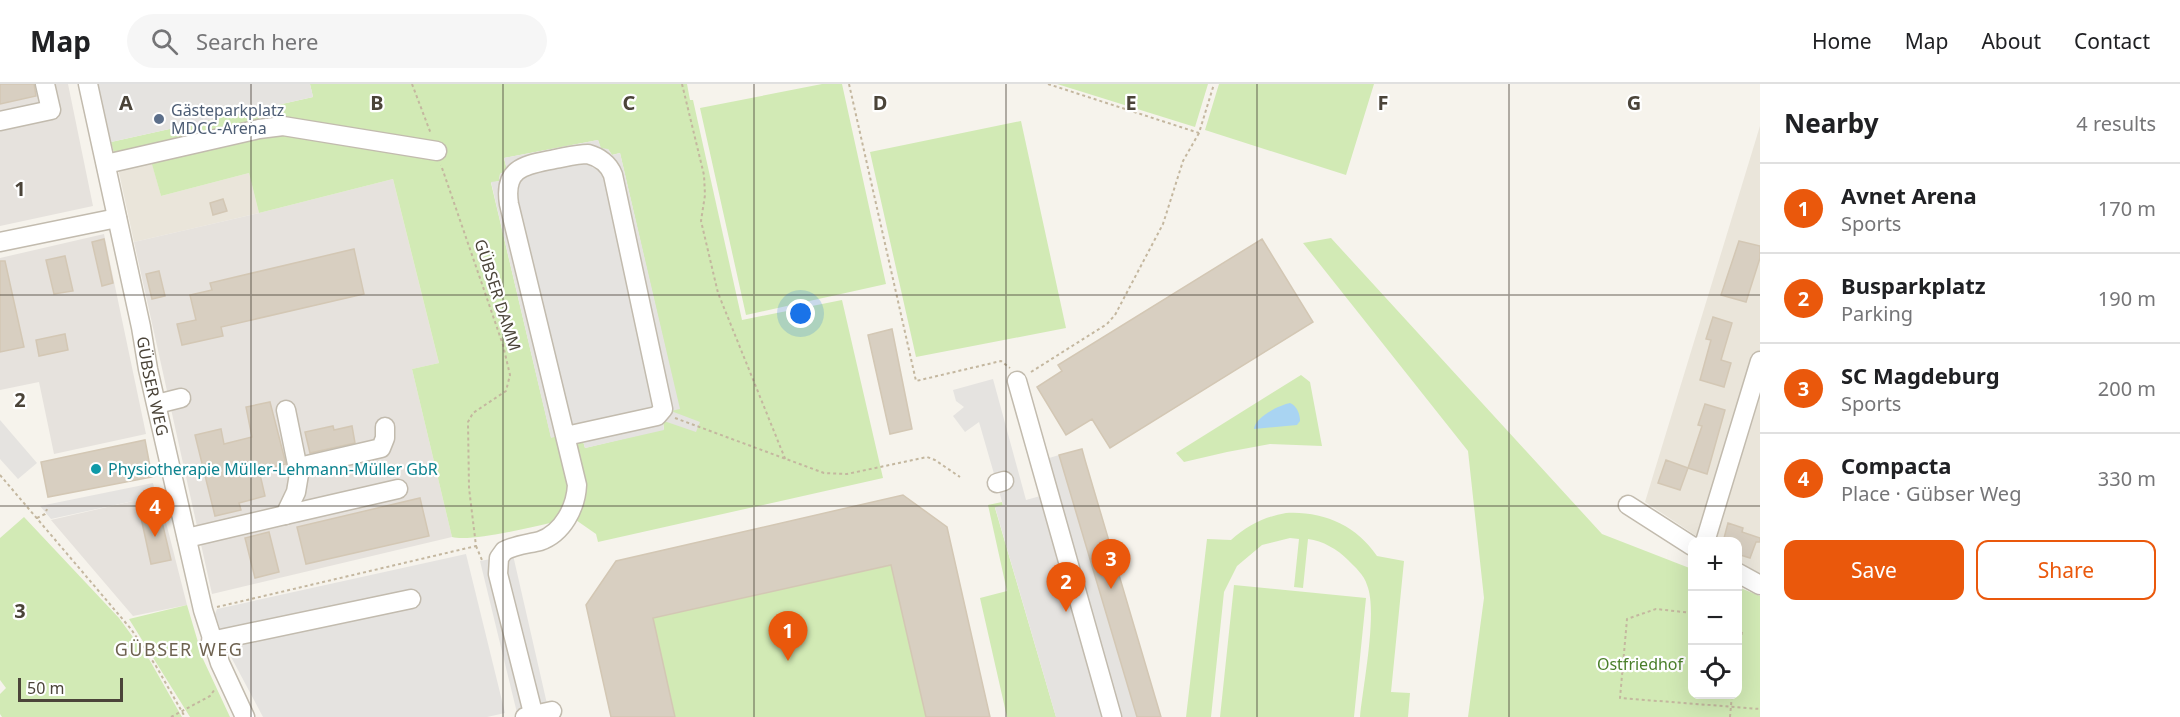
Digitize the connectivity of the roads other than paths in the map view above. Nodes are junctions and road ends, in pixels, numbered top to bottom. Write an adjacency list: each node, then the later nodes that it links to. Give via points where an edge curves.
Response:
1 (45, 84): 3 (street, via 51,110)
2 (88, 84): 5 (street, GÜBSER WEG)
3 (0, 121)
4 (437, 151): 5 (street, via 283,126)
5 (106, 164): 6 (street, GÜBSER WEG)
6 (117, 218): 7 (street); 11 (street, GÜBSER WEG)
7 (0, 242)
8 (1760, 361): 19 (street)
9 (1017, 381): 29 (street)
10 (181, 398): 11 (street)
11 (157, 404): 20 (street, GÜBSER WEG)
12 (286, 410): 15 (street)
13 (385, 427): 15 (street, via 381,448)
14 (566, 436): 14 (street, via 508,200 513,176 525,166 586,154 597,157 611,171 662,404 657,416); 27 (street, via 577,485 569,514 546,538 504,551 497,567)
15 (299, 467): 18 (street, via 296,492)
16 (398, 489): 18 (street)
17 (1628, 505): 21 (street)
18 (285, 515): 20 (street)
19 (1707, 537)
20 (187, 538): 25 (street, GÜBSER WEG)
21 (1688, 543)
22 (1742, 576): 23 (street)
23 (1760, 585)
24 (411, 599): 25 (street)
25 (211, 641): 28 (street, GÜBSER WEG)
26 (552, 711): 27 (street)
27 (531, 716)
28 (245, 717)
29 (1112, 717)

